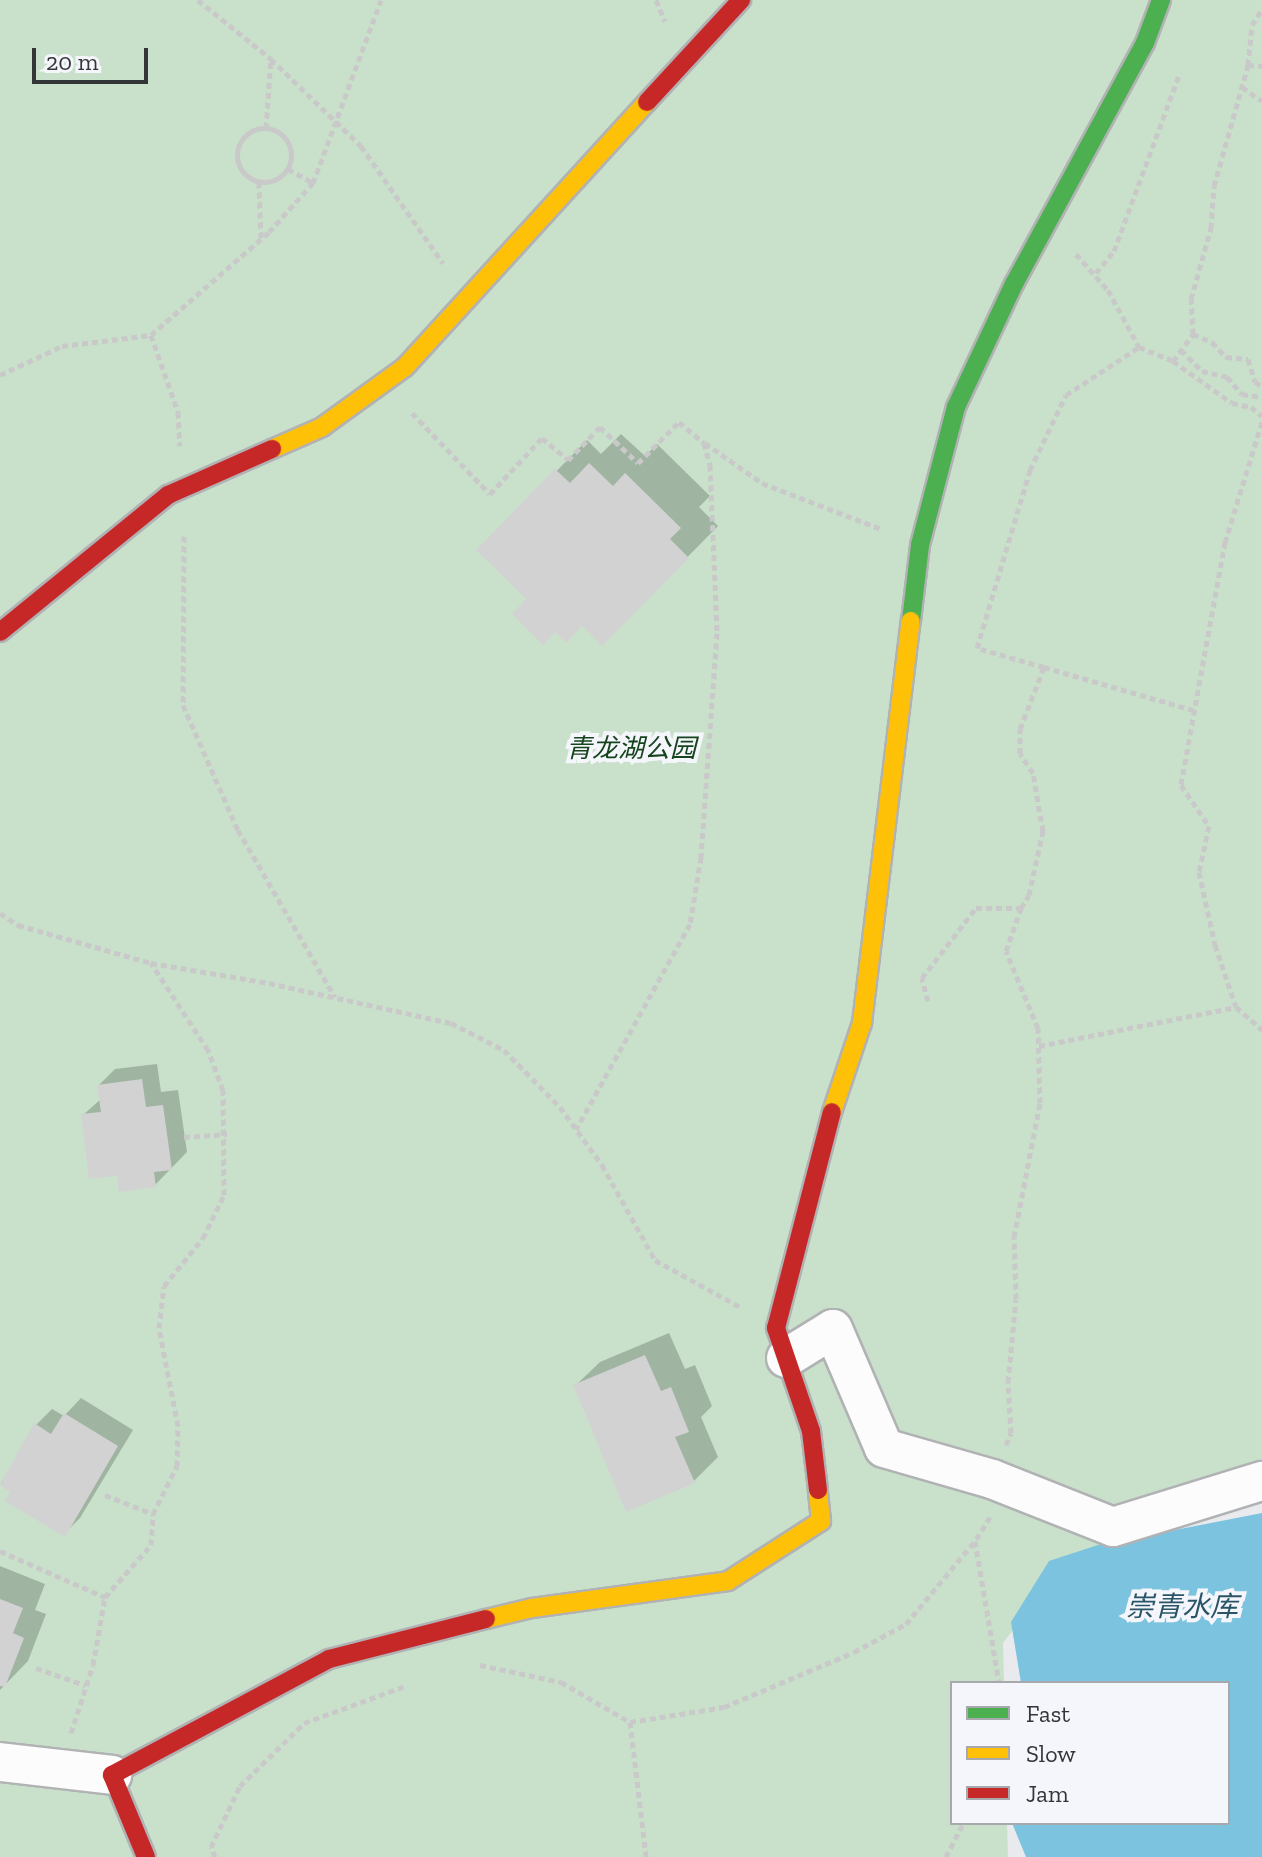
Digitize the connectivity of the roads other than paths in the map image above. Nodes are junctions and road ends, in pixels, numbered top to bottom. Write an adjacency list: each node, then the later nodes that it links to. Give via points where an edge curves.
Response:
1 (741, 0): 3 (street, via 405,367 322,427 168,495)
2 (1161, 0): 4 (street, via 1145,43 956,407 920,545 862,1023 816,1160)
3 (0, 632)
4 (781, 1343): 5 (street, via 833,1329 884,1448 1001,1482 1113,1527); 7 (street, via 811,1431 821,1521 728,1581 532,1608 329,1659)
5 (1262, 1481)
6 (0, 1762): 7 (street)
7 (112, 1775): 8 (street)
8 (146, 1857)

